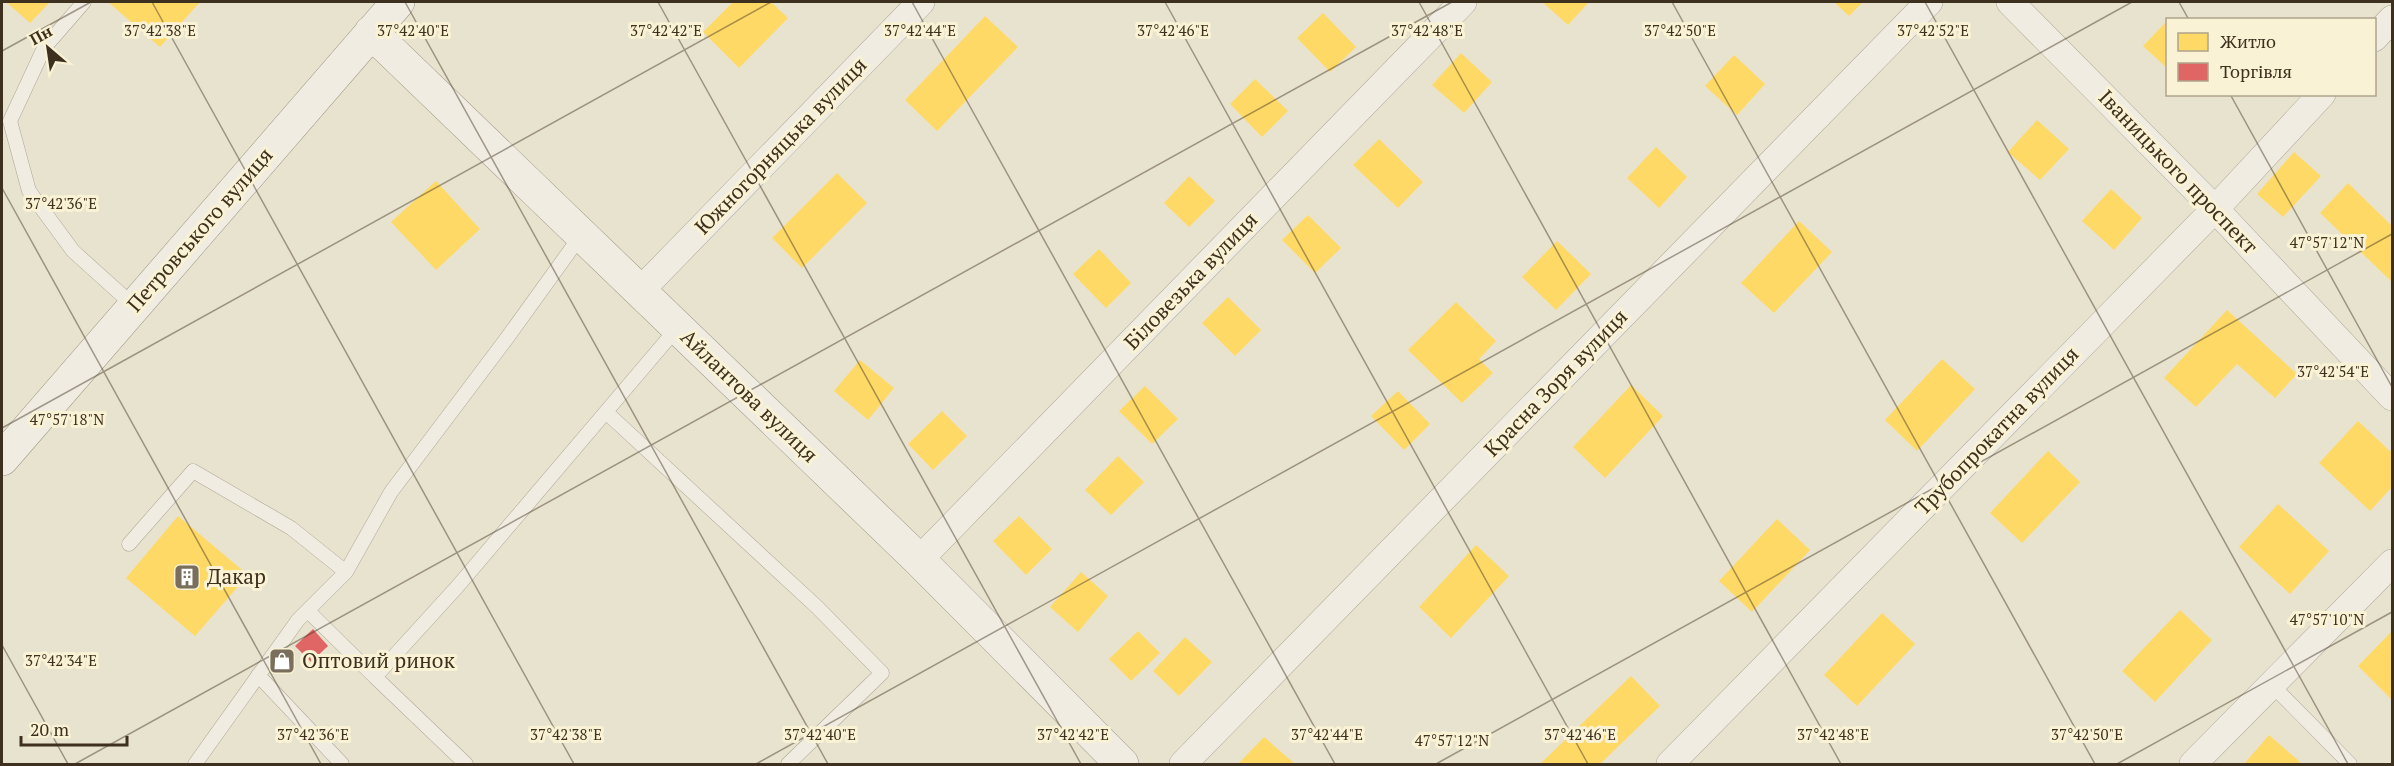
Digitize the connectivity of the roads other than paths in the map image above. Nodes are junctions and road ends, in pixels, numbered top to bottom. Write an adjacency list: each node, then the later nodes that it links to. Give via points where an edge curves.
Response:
1 (84, 2): 14 (lane, via 44,48 10,121 29,191 73,250)
2 (398, 2): 8 (street, Петровського вулиця)
3 (921, 2): 13 (street, Южногорняцька вулиця)
4 (1462, 2): 20 (street, Біловезька вулиця)
5 (1929, 2): 32 (street, Красна Зоря вулиця)
6 (2010, 2): 11 (street, Іваницького проспект)
7 (2392, 19): 9 (street)
8 (371, 32): 12 (street, Айлантова вулиця); 14 (street, Петровського вулиця)
9 (2376, 36)
10 (2320, 96): 11 (street, Трубопрокатна вулиця)
11 (2215, 209): 16 (street, Іваницького проспект); 33 (street, Трубопрокатна вулиця)
12 (582, 234): 13 (street, Айлантова вулиця); 22 (lane, via 391,492)
13 (640, 291): 15 (street, Айлантова вулиця)
14 (134, 306): 18 (street, Петровського вулиця)
15 (678, 327): 17 (lane); 20 (street, Айлантова вулиця)
16 (2392, 397)
17 (607, 413): 25 (lane); 30 (lane, via 817,607 882,674)
18 (2, 459)
19 (129, 544): 22 (lane, via 193,471 291,528)
20 (919, 560): 31 (street, Айлантова вулиця)
21 (2392, 563): 26 (street)
22 (346, 572): 23 (lane)
23 (308, 611): 24 (lane); 25 (lane)
24 (258, 675): 27 (lane); 28 (lane)
25 (375, 677): 29 (lane)
26 (2272, 685): 34 (street); 35 (lane)
27 (195, 765)
28 (342, 765)
29 (466, 765)
30 (788, 765)
31 (1122, 765)
32 (1183, 765)
33 (1670, 765)
34 (2193, 765)
35 (2350, 765)

